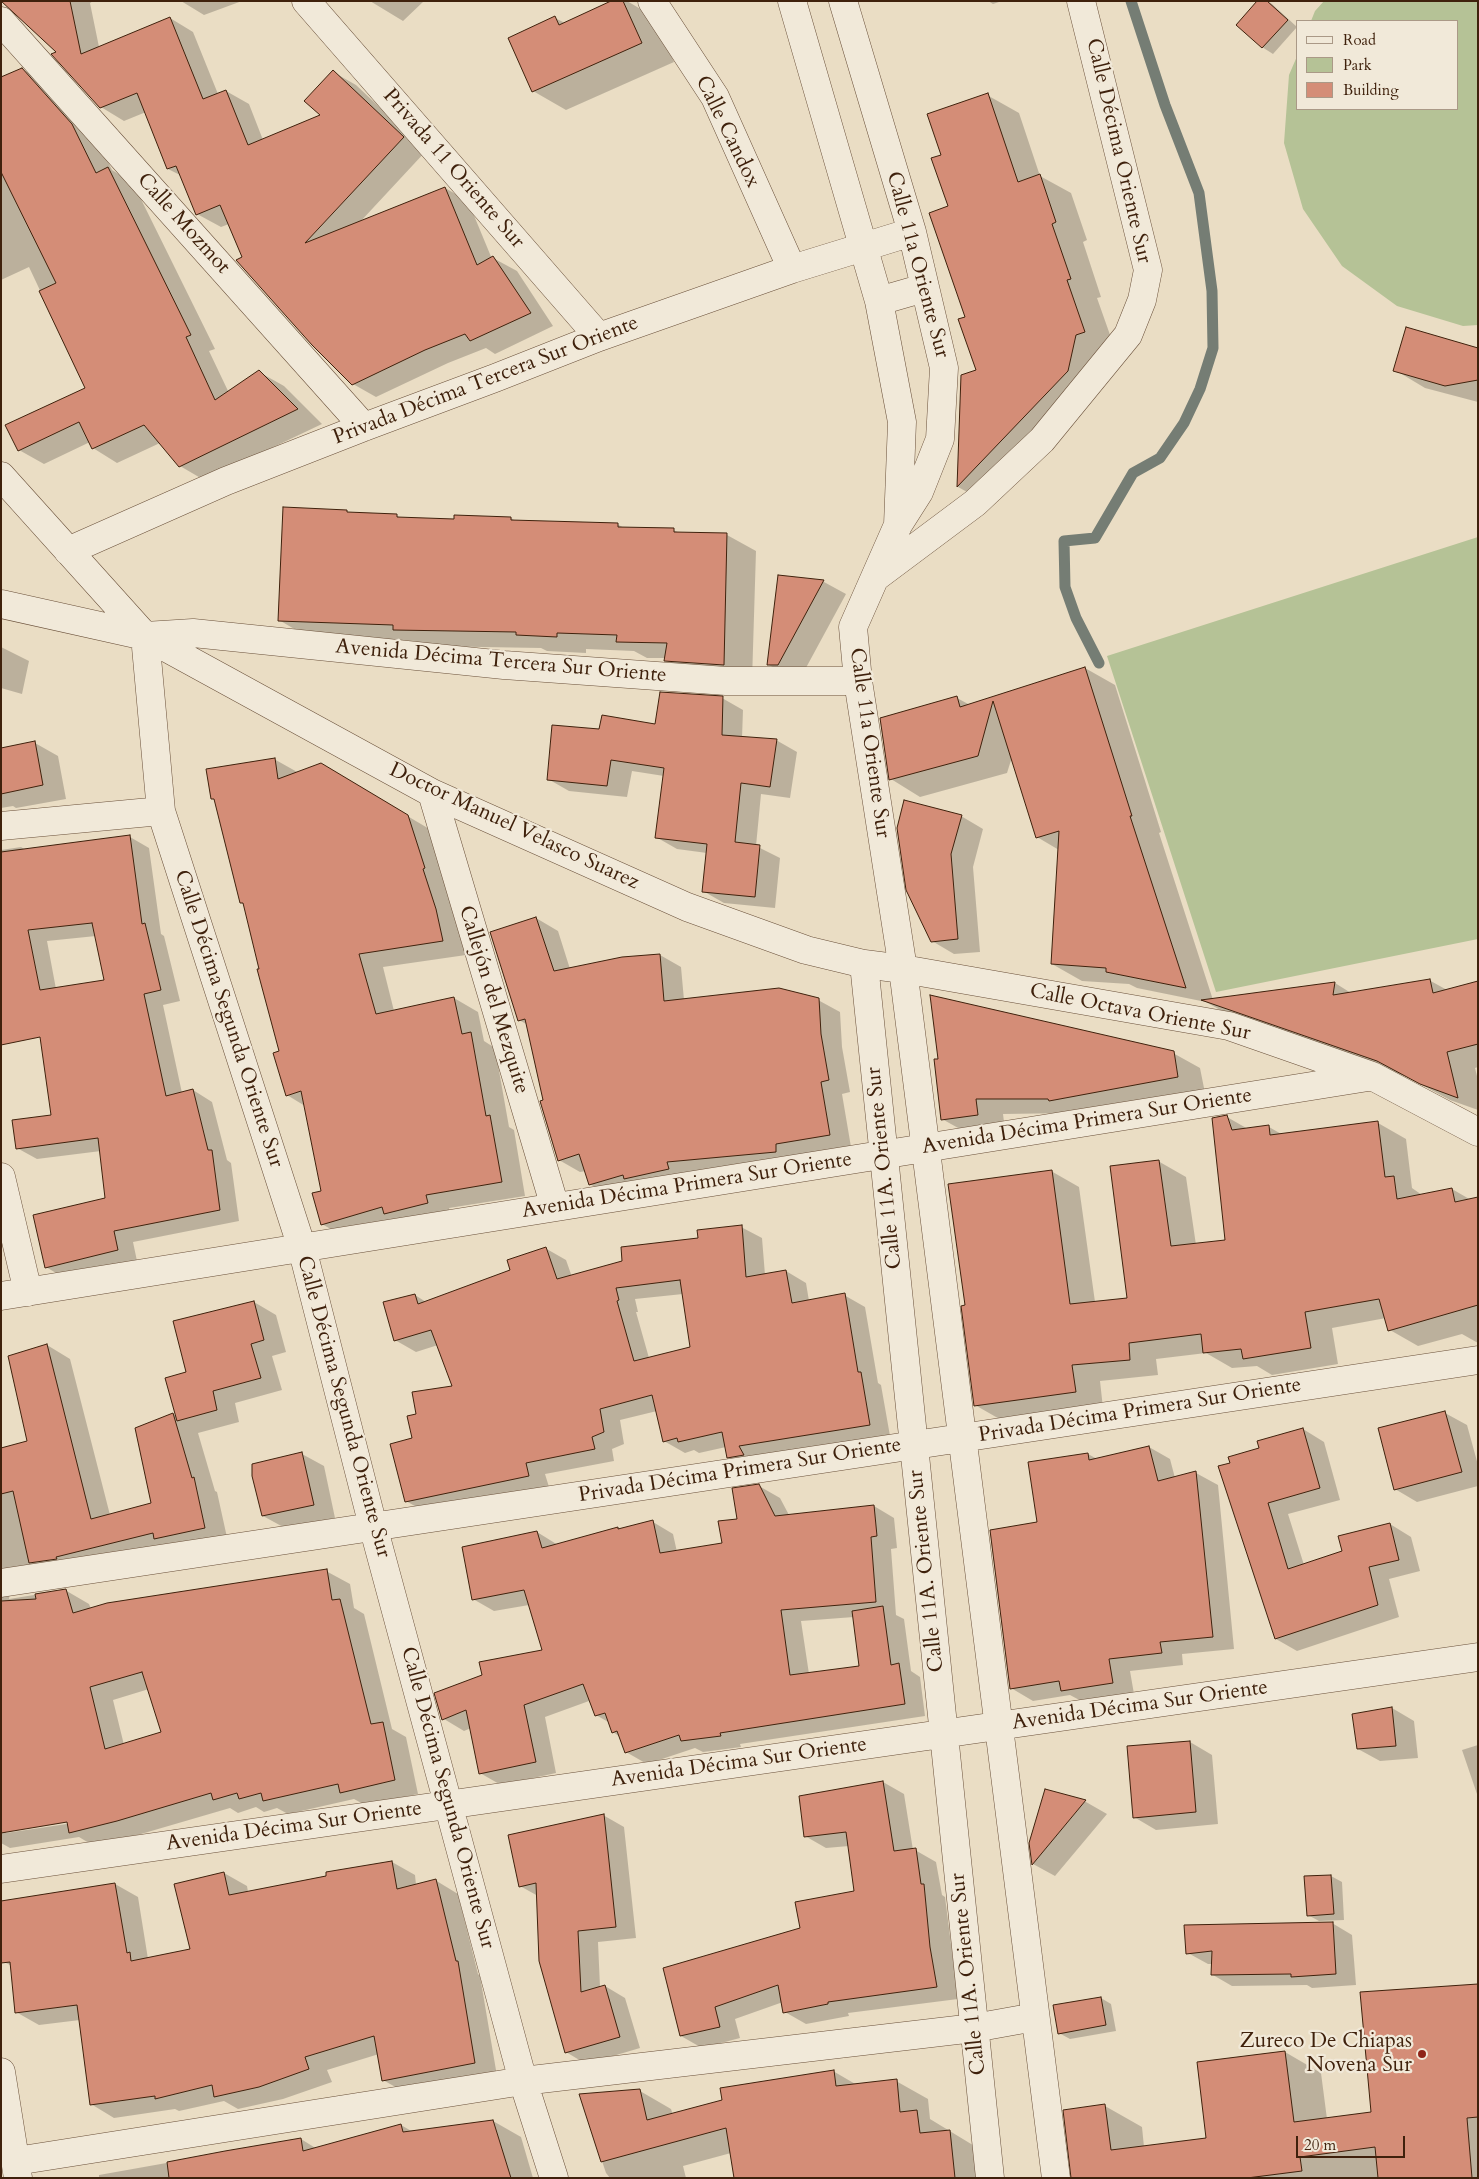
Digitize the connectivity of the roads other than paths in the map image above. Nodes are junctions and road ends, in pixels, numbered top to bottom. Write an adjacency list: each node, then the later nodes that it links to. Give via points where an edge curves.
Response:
1 (306, 1): 12 (street, Privada 11 Oriente Sur)
2 (652, 1): 9 (street, Calle Candox, via 714,97)
3 (792, 1): 8 (street, Calle 11a Oriente Sur)
4 (843, 1): 7 (street, Calle 11a Oriente Sur)
5 (1081, 1): 17 (street, Calle Décima Oriente Sur, via 1148,270 1142,300 1128,336 1042,440 975,503)
6 (1, 21): 13 (street, Calle Mozmot)
7 (912, 232): 8 (street, Privada Décima Tercera Sur Oriente); 10 (street, Calle 11a Oriente Sur)
8 (863, 248): 9 (street, Privada Décima Tercera Sur Oriente); 11 (street, Calle 11a Oriente Sur)
9 (792, 269): 12 (street, Privada Décima Tercera Sur Oriente)
10 (924, 288): 11 (street); 15 (street, Calle 11a Oriente Sur, via 944,368 940,439 919,492)
11 (879, 301): 15 (street, Calle 11a Oriente Sur, via 902,422)
12 (600, 337): 13 (street, Privada Décima Tercera Sur Oriente)
13 (364, 426): 16 (street, Privada Décima Tercera Sur Oriente, via 226,481)
14 (1, 476): 16 (street)
15 (898, 525): 17 (street, Calle 11a Oriente Sur)
16 (68, 551): 19 (street)
17 (874, 579): 20 (street, Calle 11a Oriente Sur, via 853,627)
18 (1, 604): 19 (street)
19 (144, 636): 20 (street, Avenida Décima Tercera Sur Oriente, via 194,633 504,665 726,681); 21 (street, Doctor Manuel Velasco Suarez); 22 (street, Calle Décima Segunda Oriente Sur)
20 (858, 681): 25 (street, Calle 11a Oriente Sur)
21 (432, 793): 24 (street, Doctor Manuel Velasco Suarez, via 686,907 806,950); 31 (street, Callejón del Mezquite)
22 (161, 811): 23 (street); 32 (street, Calle Décima Segunda Oriente Sur)
23 (1, 826)
24 (864, 964): 25 (street, Doctor Manuel Velasco Suarez); 29 (street, Calle 11A. Oriente Sur)
25 (903, 969): 26 (street, Calle Octava Oriente Sur, via 1230,1026); 28 (street, Calle 11A. Oriente Sur)
26 (1372, 1076): 27 (street, Calle Octava Oriente Sur); 28 (street, Avenida Décima Primera Sur Oriente)
27 (1478, 1132)
28 (925, 1147): 29 (street, Avenida Décima Primera Sur Oriente); 36 (street, Calle 11A. Oriente Sur)
29 (884, 1154): 31 (street, Avenida Décima Primera Sur Oriente); 37 (street, Calle 11A. Oriente Sur)
30 (1, 1176): 33 (street)
31 (555, 1207): 32 (street, Avenida Décima Primera Sur Oriente)
32 (302, 1248): 33 (street, Avenida Décima Primera Sur Oriente); 38 (street, Calle Décima Segunda Oriente Sur)
33 (28, 1292): 34 (street, Avenida Décima Primera Sur Oriente)
34 (1, 1296)
35 (1478, 1360): 36 (street, Privada Décima Primera Sur Oriente)
36 (962, 1438): 37 (street, Privada Décima Primera Sur Oriente); 41 (street, Calle 11A. Oriente Sur)
37 (913, 1445): 38 (street, Privada Décima Primera Sur Oriente); 42 (street, Calle 11A. Oriente Sur)
38 (373, 1526): 39 (street, Privada Décima Primera Sur Oriente); 43 (street, Calle Décima Segunda Oriente Sur)
39 (1, 1582)
40 (1478, 1657): 41 (street, Avenida Décima Sur Oriente)
41 (999, 1726): 42 (street, Avenida Décima Sur Oriente); 45 (street, Calle 11A. Oriente Sur)
42 (944, 1733): 43 (street, Avenida Décima Sur Oriente); 46 (street, Calle 11A. Oriente Sur)
43 (450, 1805): 44 (street, Avenida Décima Sur Oriente); 48 (street, Calle Décima Segunda Oriente Sur)
44 (1, 1869)
45 (1035, 2017): 46 (street); 52 (street, Calle 11A. Oriente Sur)
46 (974, 2028): 48 (street); 51 (street, Calle 11A. Oriente Sur)
47 (1, 2072): 49 (street)
48 (523, 2081): 49 (street); 50 (street, Calle Décima Segunda Oriente Sur)
49 (16, 2169)
50 (554, 2178)
51 (990, 2178)
52 (1056, 2178)

